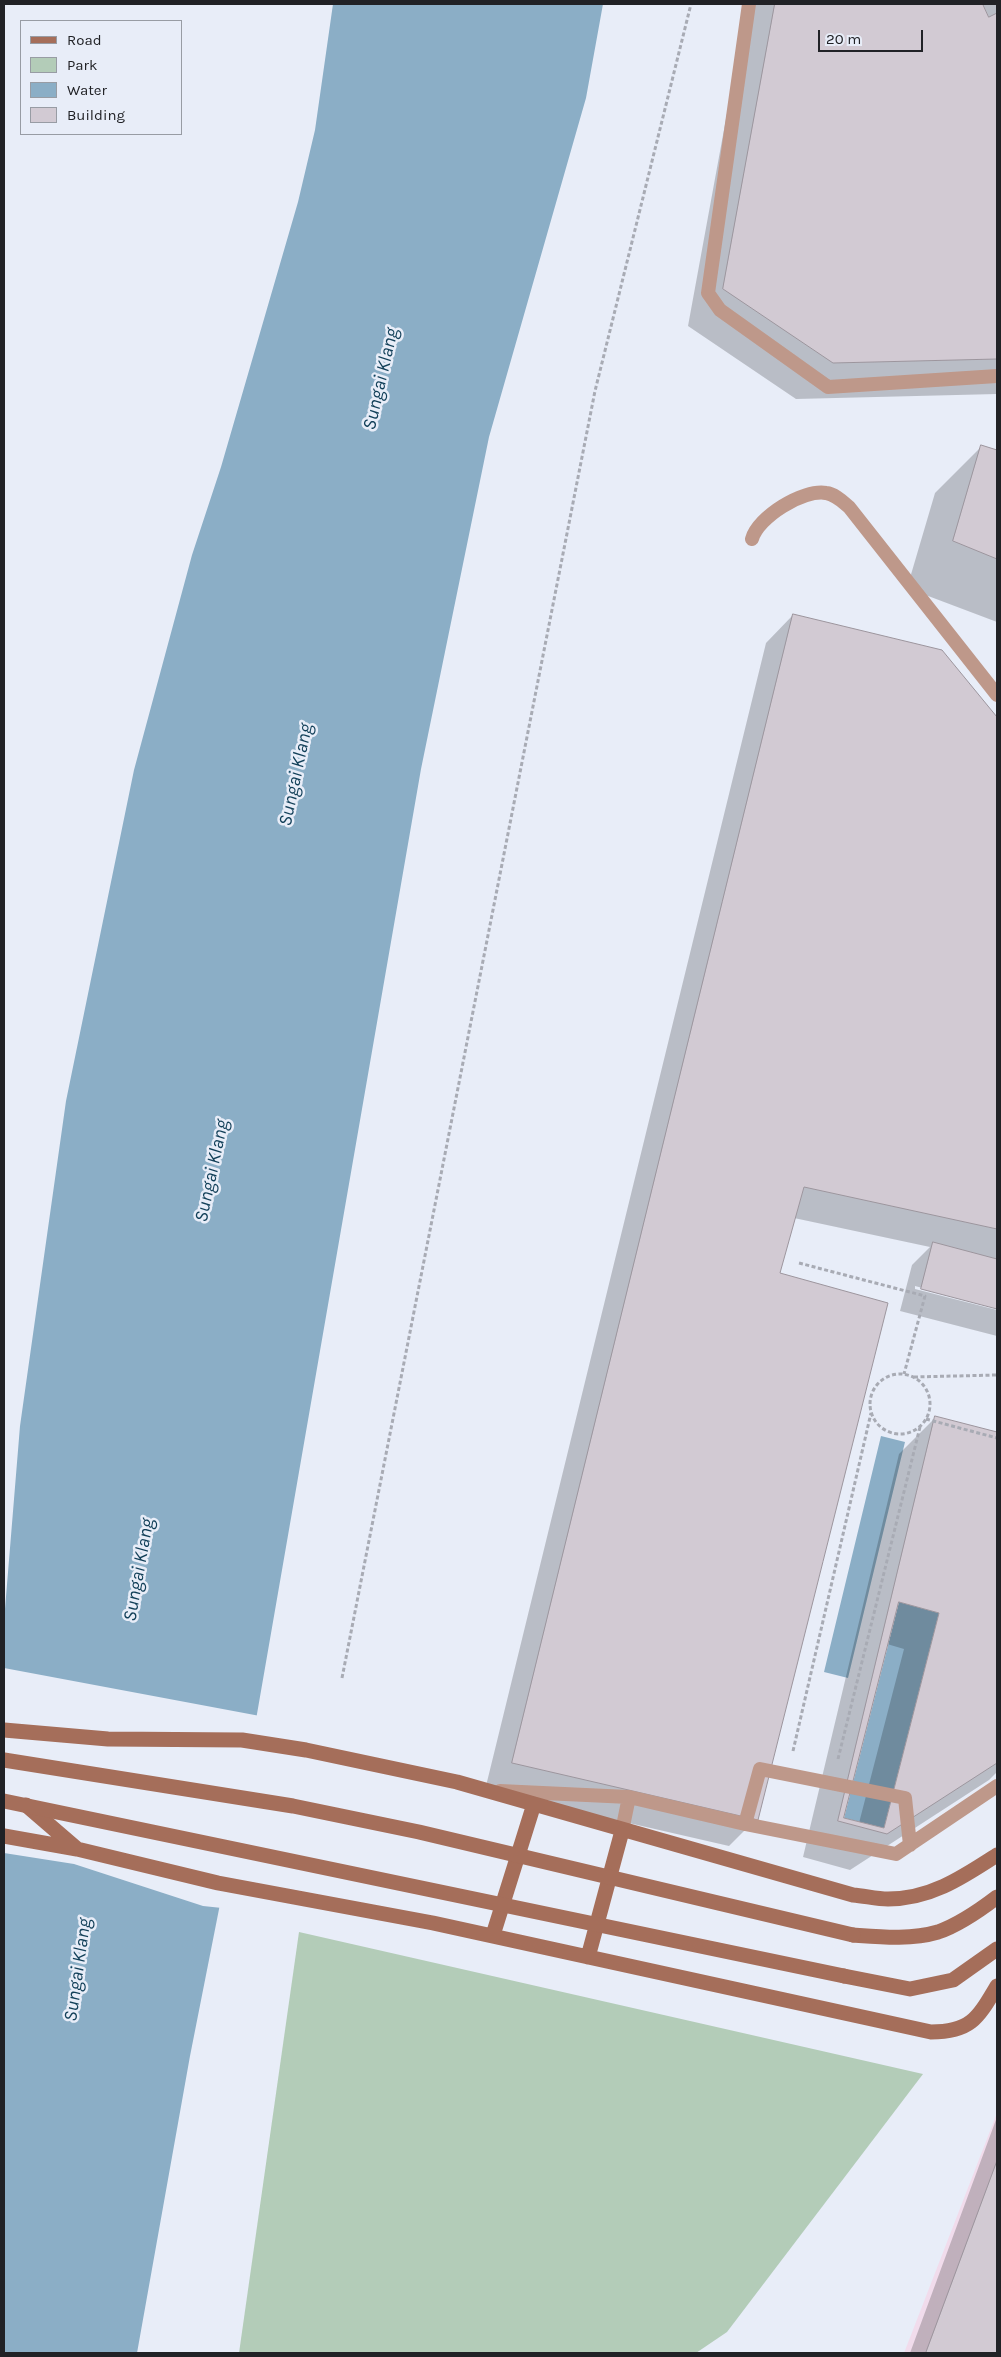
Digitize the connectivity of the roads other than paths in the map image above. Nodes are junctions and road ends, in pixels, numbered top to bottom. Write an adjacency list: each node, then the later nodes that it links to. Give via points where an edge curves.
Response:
1 (750, 4): 2 (lane, via 708,293 720,310 828,387)
2 (997, 376)
3 (752, 539): 4 (lane, via 754,531 765,518 801,497 827,493 840,498)
4 (997, 695)
5 (4, 1730): 8 (street, via 108,1739 242,1740 306,1750)
6 (4, 1760): 19 (street, bridge, via 293,1806 419,1832 854,1935 900,1938 938,1932)
7 (997, 1786): 16 (lane)
8 (490, 1791): 9 (lane); 11 (street)
9 (629, 1797): 13 (lane); 14 (lane)
10 (4, 1801): 12 (street, bridge)
11 (534, 1804): 14 (street); 20 (street)
12 (26, 1805): 17 (street); 21 (street, bridge, via 910,1989 954,1980)
13 (745, 1824): 16 (lane, via 896,1854); 16 (lane, via 760,1769 905,1798)
14 (622, 1831): 18 (street, via 854,1895 887,1899 917,1896 949,1886); 22 (street)
15 (4, 1836): 17 (street)
16 (910, 1845)
17 (77, 1848): 20 (street, via 218,1883)
18 (997, 1855)
19 (997, 1897)
20 (493, 1935): 22 (street)
21 (997, 1950)
22 (588, 1957): 23 (street, via 931,2032 965,2028 978,2017)
23 (997, 1986)

